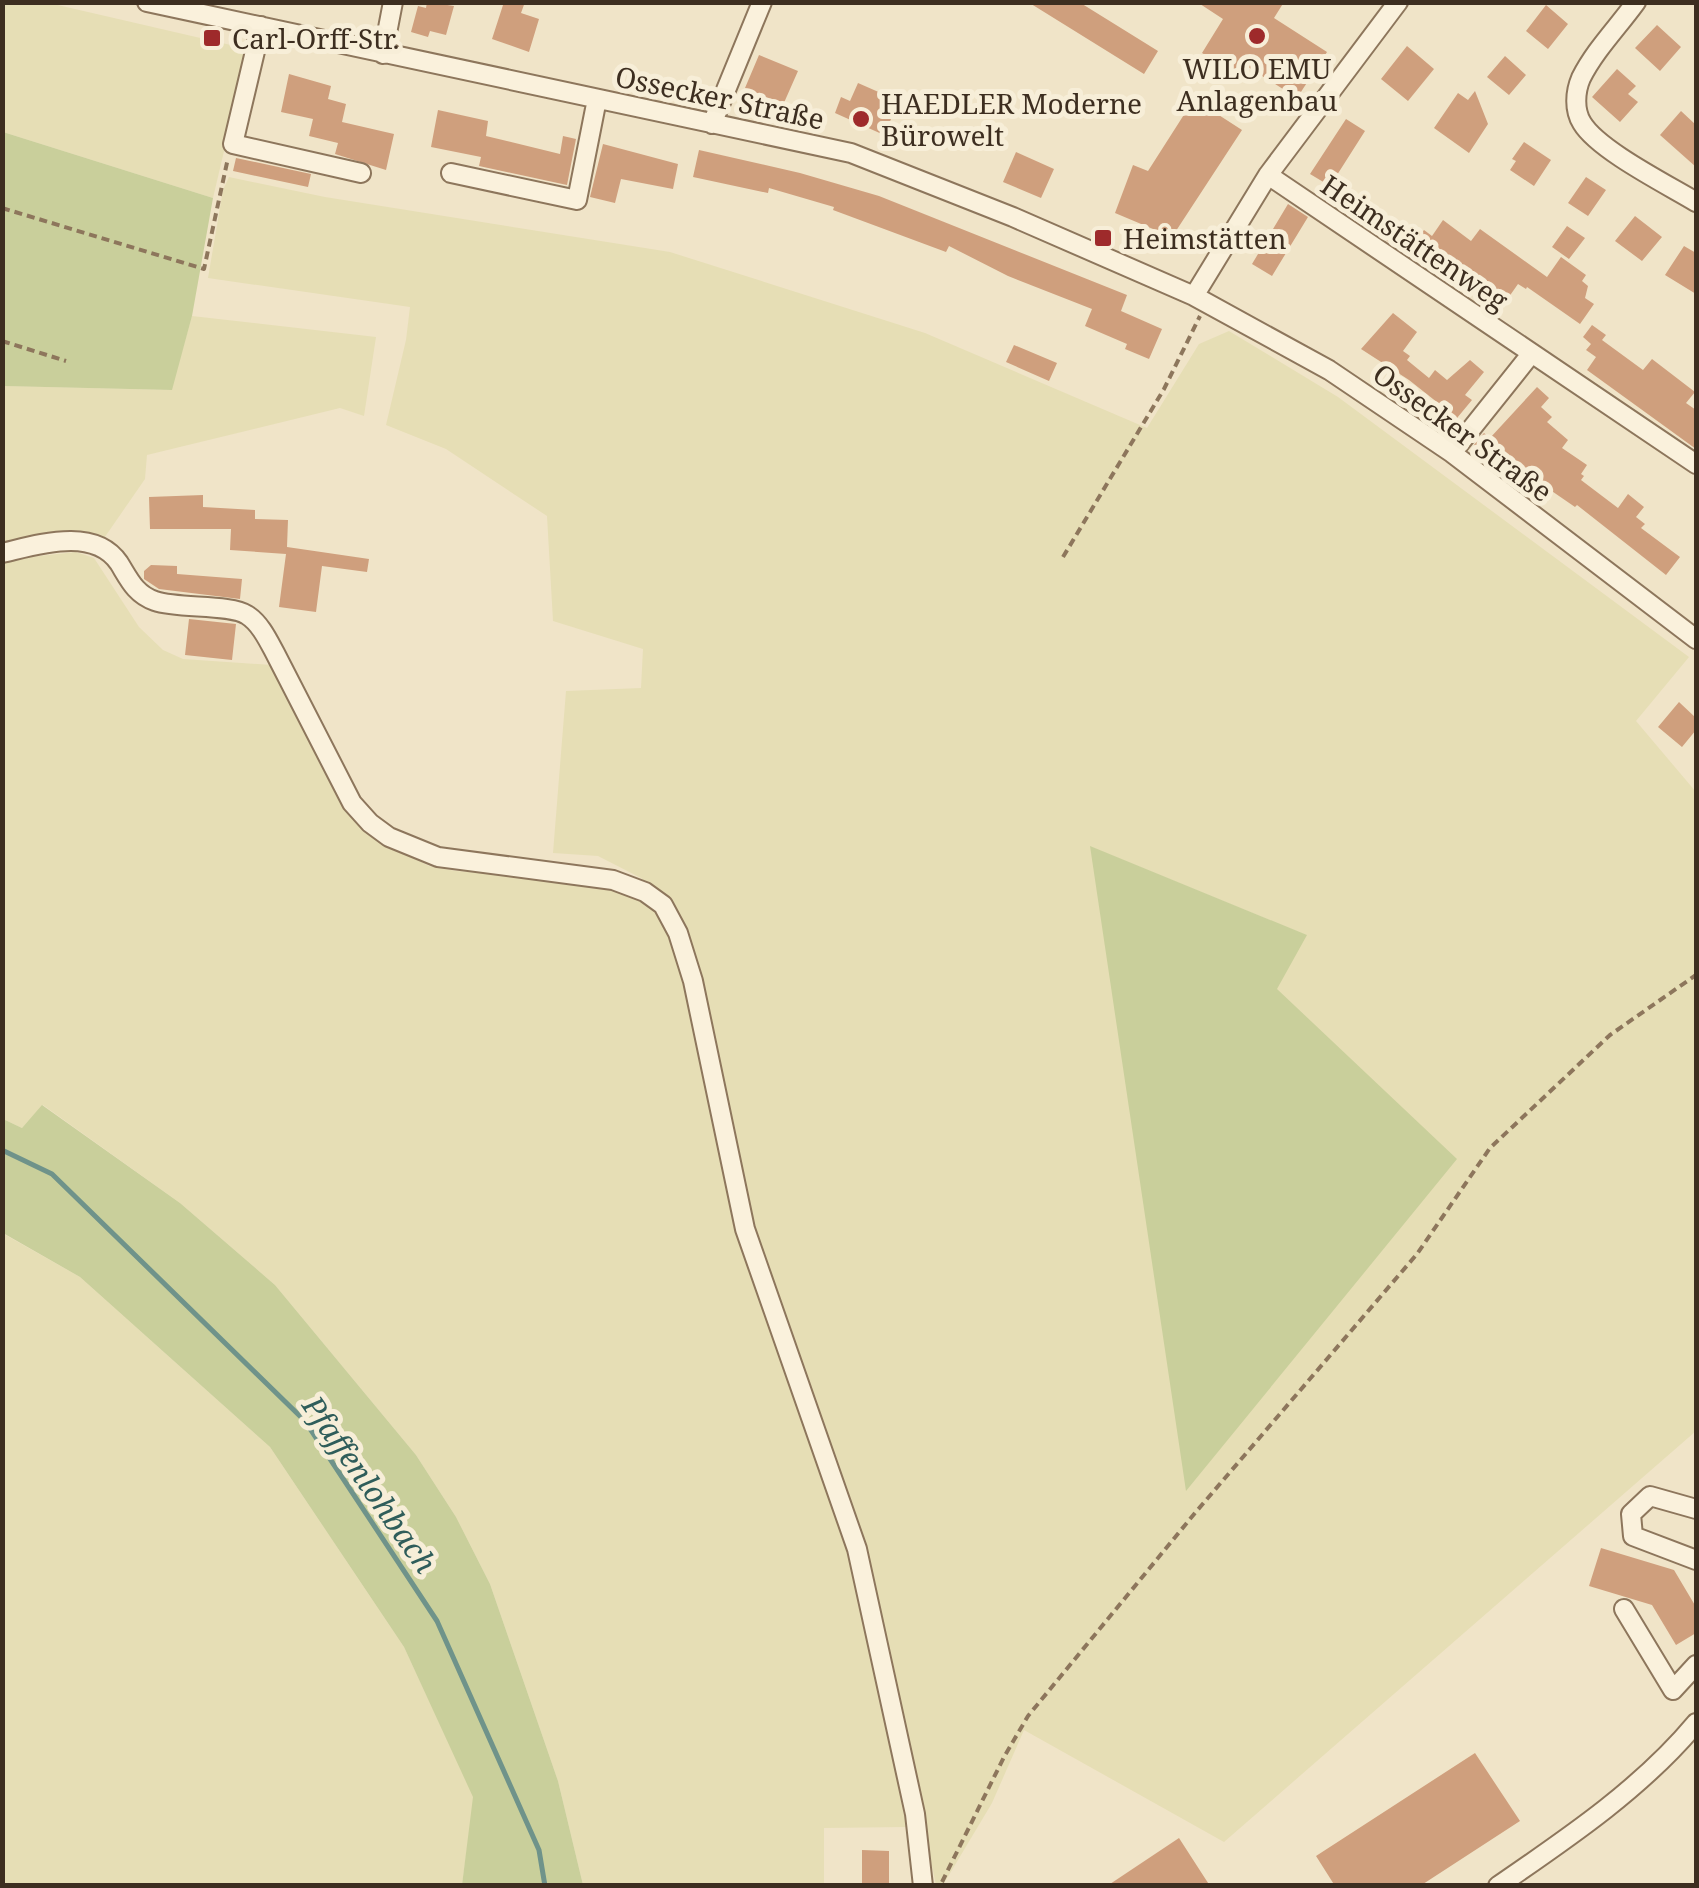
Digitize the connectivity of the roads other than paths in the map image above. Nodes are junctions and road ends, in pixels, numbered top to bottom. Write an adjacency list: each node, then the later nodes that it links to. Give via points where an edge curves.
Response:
1 (147, 2): 6 (street, Ossecker Straße)
2 (392, 2): 7 (street)
3 (762, 2): 9 (street)
4 (1398, 2): 12 (street)
5 (1636, 2): 13 (street, via 1581,79 1577,112 1583,126 1614,152)
6 (261, 26): 7 (street, Ossecker Straße); 10 (street, via 233,144)
7 (383, 54): 8 (street, Ossecker Straße)
8 (597, 100): 9 (street, Ossecker Straße); 11 (street, via 577,200)
9 (712, 124): 14 (street, Ossecker Straße, via 852,154)
10 (361, 173)
11 (451, 173)
12 (1268, 175): 14 (street); 15 (street, Heimstättenweg)
13 (1696, 202)
14 (1200, 299): 16 (street, Ossecker Straße, via 1329,370)
15 (1532, 354): 16 (street); 17 (street, Heimstättenweg)
16 (1452, 453): 19 (street, Ossecker Straße)
17 (1696, 464)
18 (2, 552): 25 (street, via 59,540 96,546 110,552 127,581 156,601 246,614 262,631 352,803 389,837 438,857 613,880 663,905 693,981 744,1229 857,1549 915,1814)
19 (1696, 639)
20 (1696, 1509): 21 (street, via 1650,1496 1631,1514 1633,1536)
21 (1696, 1560)
22 (1624, 1608): 23 (street, via 1674,1690)
23 (1696, 1665)
24 (1696, 1722): 26 (street, via 1576,1832)
25 (923, 1886)
26 (1498, 1886)

